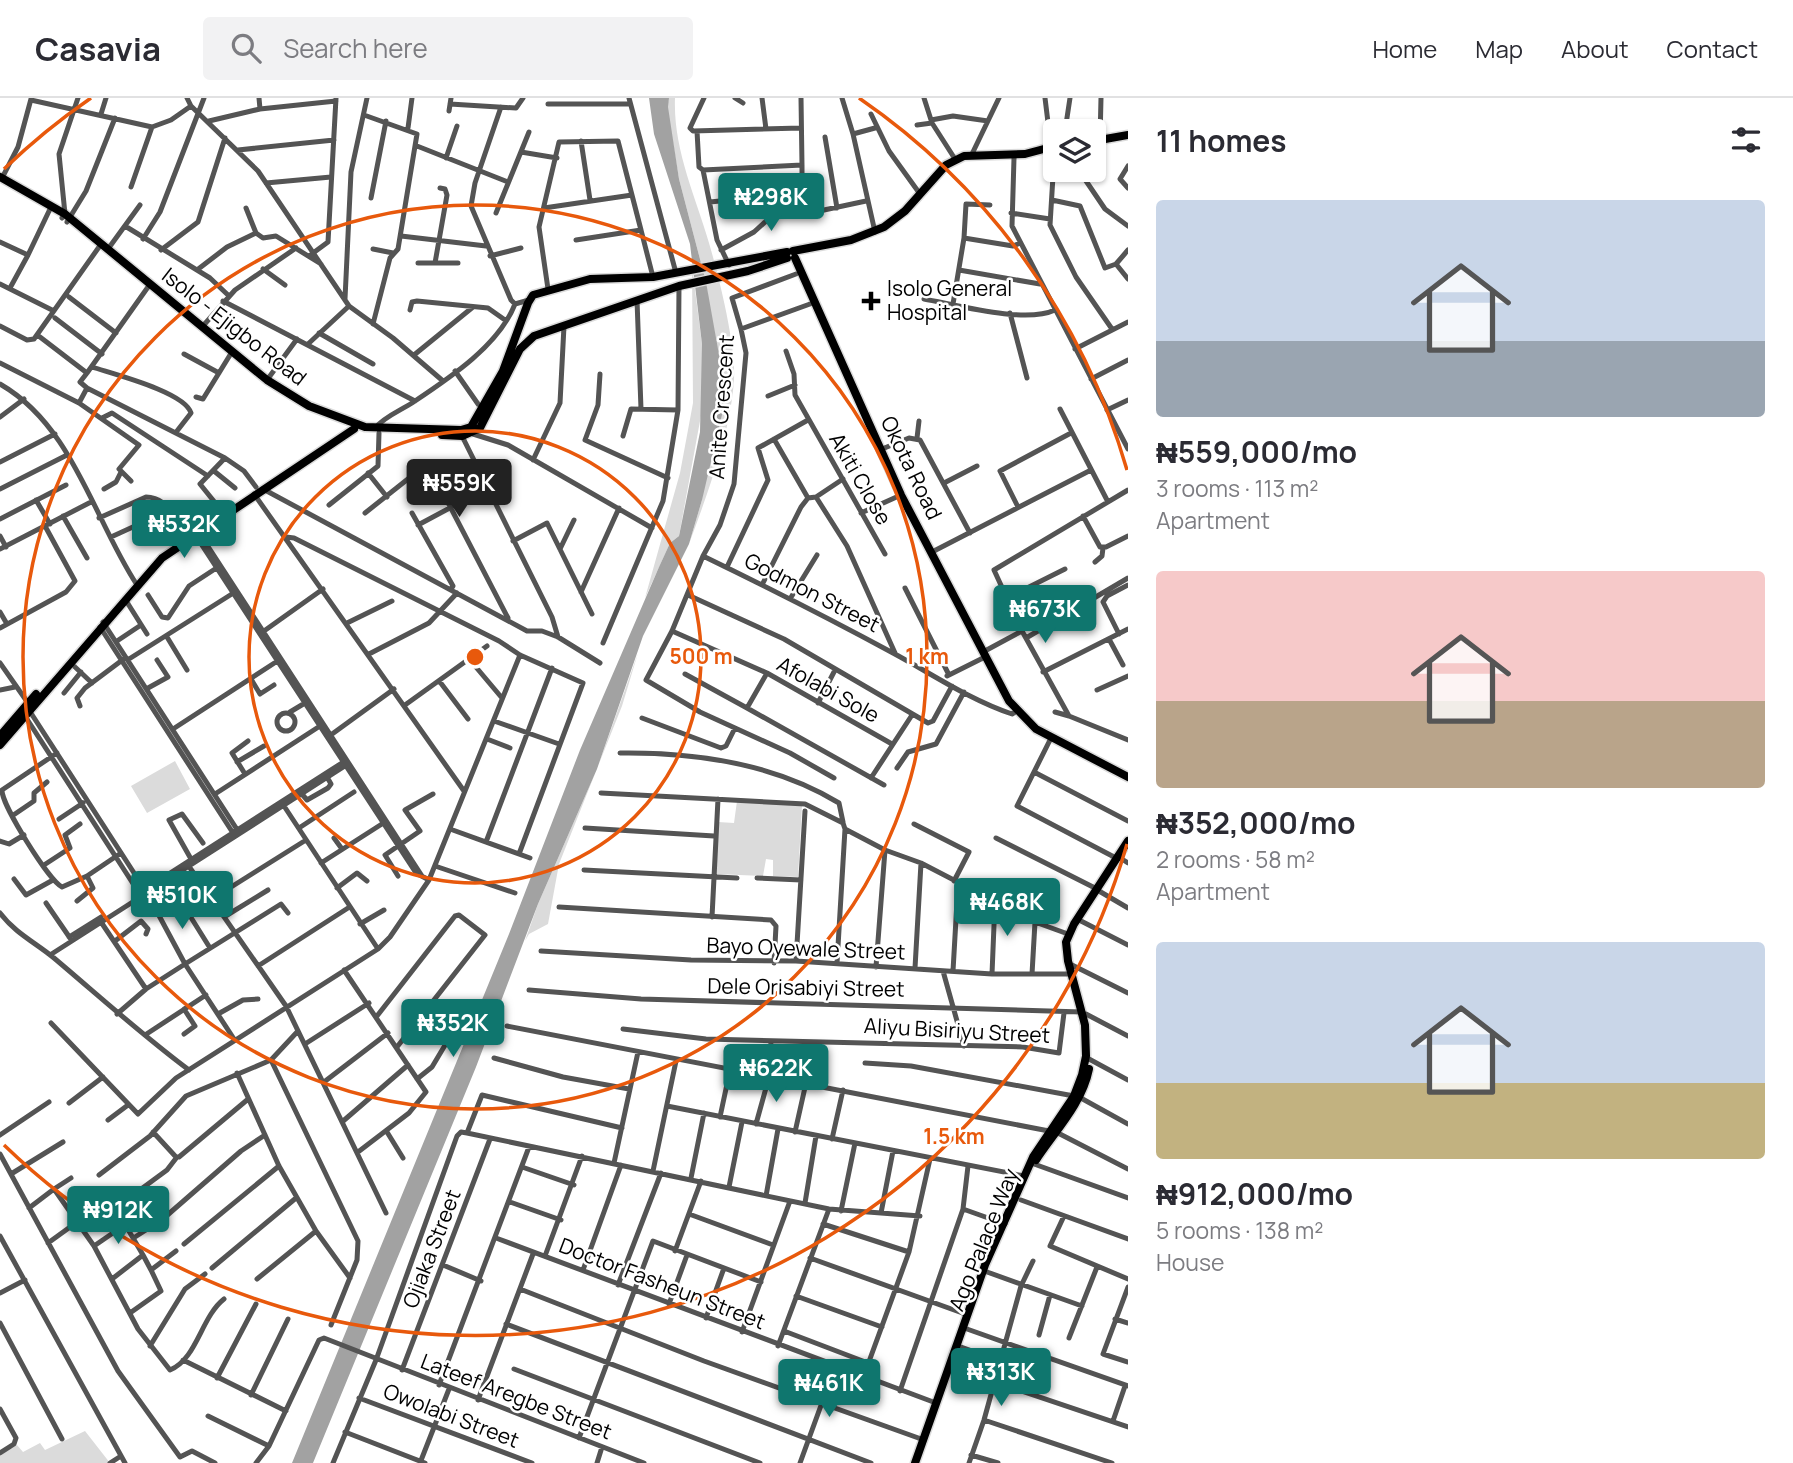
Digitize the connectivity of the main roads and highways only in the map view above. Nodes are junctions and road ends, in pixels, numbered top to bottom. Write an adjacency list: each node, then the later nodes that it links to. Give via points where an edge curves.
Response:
1 (1128, 133): 2 (main road)
2 (1106, 137)
3 (1043, 151): 9 (main road, via 955,159 895,219 874,232)
4 (1043, 151): 9 (main road, via 958,161 907,214 886,229 866,239)
5 (1, 179): 7 (main road, Isolo - Ejigbo Road)
6 (64, 201): 7 (main road)
7 (49, 206): 8 (main road, Isolo - Ejigbo Road)
8 (103, 248): 11 (main road, Isolo - Ejigbo Road, via 279,394); 13 (main road, Isolo - Ejigbo Road, via 267,380 314,409)
9 (791, 256): 10 (main road, via 637,300 534,336); 10 (main road, Isolo - Ejigbo Road, via 653,277 590,279 548,289 529,300); 15 (main road, Okota Road); 15 (main road)
10 (517, 347): 13 (main road, Isolo - Ejigbo Road, via 471,427); 13 (main road, Isolo - Ejigbo Road, via 482,425 473,434)
11 (339, 424): 12 (main road, Isolo - Ejigbo Road); 14 (main road, via 337,435)
12 (354, 429): 13 (main road, Isolo - Ejigbo Road); 14 (main road)
13 (377, 431)
14 (257, 490): 16 (main road); 16 (main road)
15 (901, 495): 18 (main road, Okota Road)
16 (195, 531): 17 (main road, via 158,555)
17 (136, 583): 19 (main road); 19 (main road)
18 (1003, 690): 22 (main road, Okota Road, via 1045,730); 22 (main road, Okota Road, via 1036,729)
19 (26, 709): 20 (main road); 21 (main road)
20 (0, 736)
21 (0, 745)
22 (1126, 775)
23 (1128, 841): 25 (main road, Ago Palace Way)
24 (1128, 848): 25 (main road, Ago Palace Way)
25 (1120, 859): 26 (main road, Ago Palace Way)
26 (1098, 890): 27 (main road, Ago Palace Way, via 1070,941); 27 (main road, Ago Palace Way, via 1068,934 1065,948)
27 (1071, 970): 28 (main road, Ago Palace Way)
28 (1084, 1013): 29 (main road, Ago Palace Way, via 1086,1056); 29 (main road, Ago Palace Way, via 1089,1059 1087,1079)
29 (1076, 1096): 30 (main road, Ago Palace Way)
30 (1040, 1149): 31 (main road, Ago Palace Way, via 985,1265); 32 (main road, Ago Palace Way, via 987,1272)
31 (915, 1463)
32 (921, 1463)

